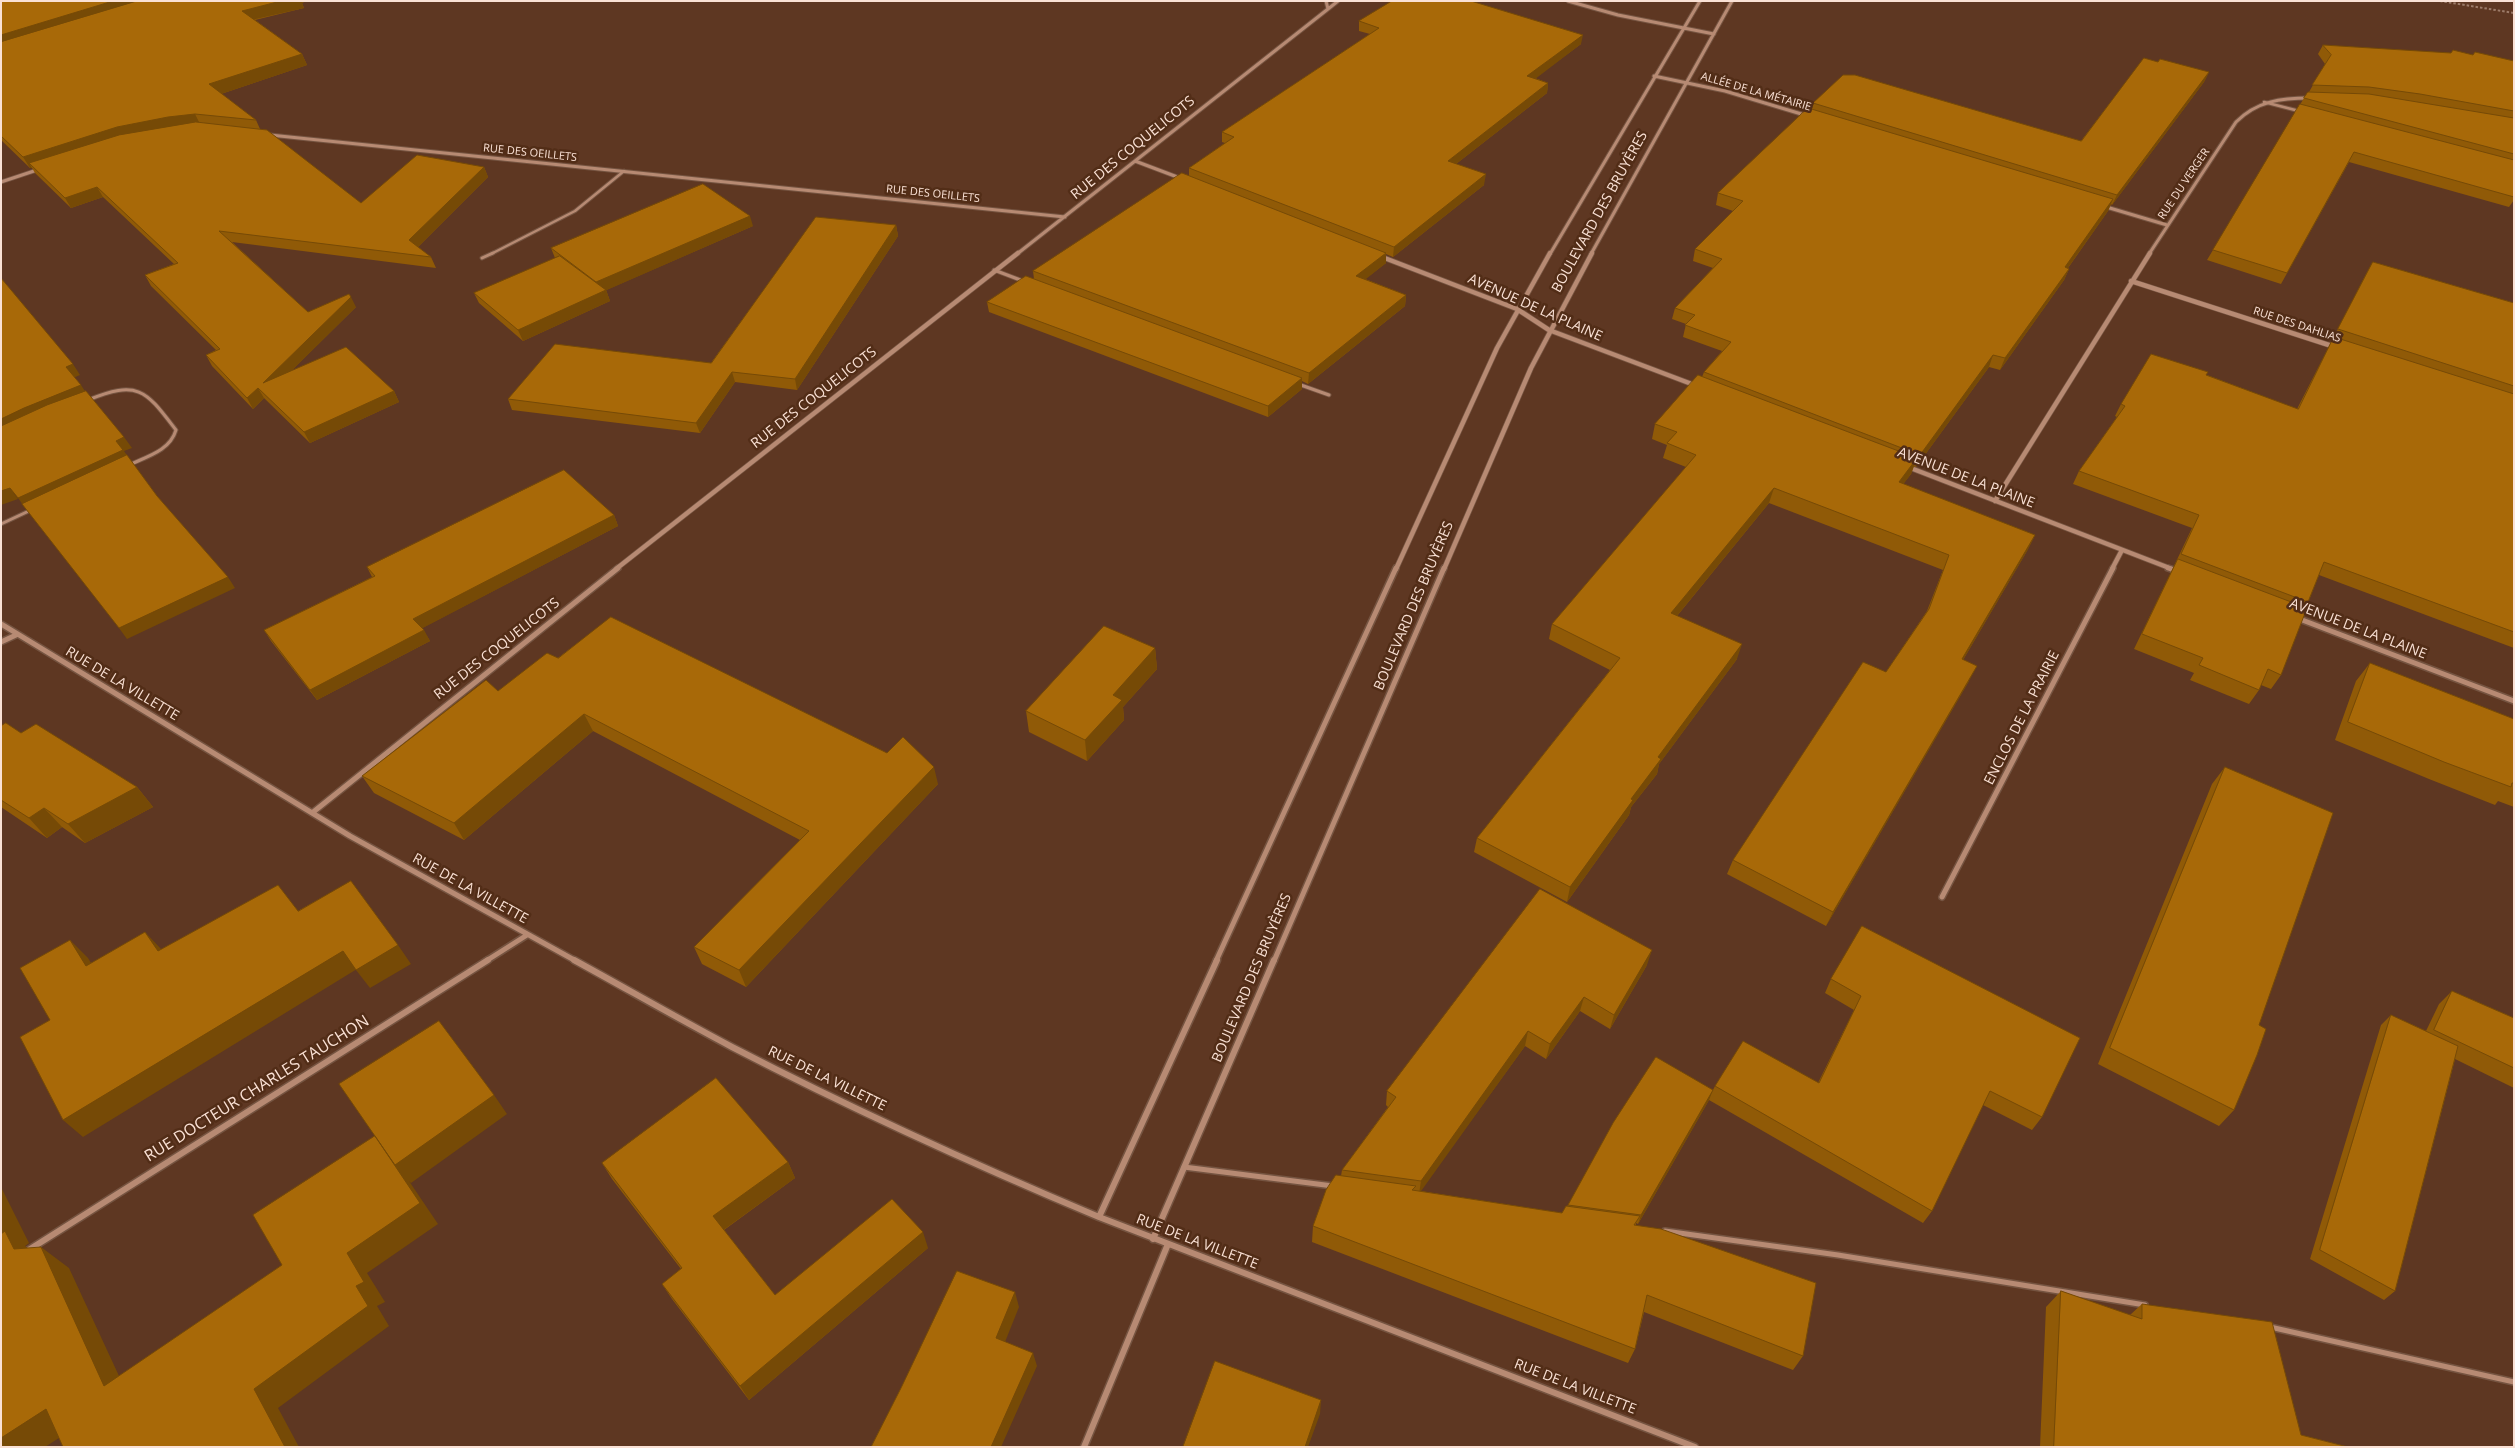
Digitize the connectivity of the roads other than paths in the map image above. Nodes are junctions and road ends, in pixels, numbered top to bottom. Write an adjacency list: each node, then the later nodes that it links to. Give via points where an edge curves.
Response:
1 (1326, 1): 6 (street)
2 (1338, 1): 6 (street, RUE DES COQUELICOTS)
3 (1568, 1): 7 (street)
4 (1700, 1): 7 (street, BOULEVARD DES BRUYÈRES)
5 (1732, 1): 8 (street, BOULEVARD DES BRUYÈRES)
6 (1328, 9): 16 (street, RUE DES COQUELICOTS)
7 (1684, 28): 8 (street); 9 (street, BOULEVARD DES BRUYÈRES)
8 (1714, 34): 10 (street, BOULEVARD DES BRUYÈRES)
9 (1654, 76): 10 (street, ALLÉE DE LA MÉTAIRIE); 29 (street, BOULEVARD DES BRUYÈRES)
10 (1687, 82): 14 (street, ALLÉE DE LA MÉTAIRIE); 30 (street, BOULEVARD DES BRUYÈRES)
11 (2314, 98): 12 (street, RUE DU VERGER)
12 (2264, 102): 13 (lane); 23 (street, RUE DU VERGER, via 2250,108 2236,122)
13 (2302, 112)
14 (1810, 116)
15 (267, 135): 18 (street, RUE DES OEILLETS)
16 (1134, 161): 20 (street); 22 (street, RUE DES COQUELICOTS)
17 (48, 166): 19 (street)
18 (624, 171): 22 (street, RUE DES OEILLETS); 25 (lane, via 583,207)
19 (1, 182)
20 (1189, 182)
21 (2100, 205): 23 (street)
22 (1065, 217): 26 (street, RUE DES COQUELICOTS)
23 (2167, 225): 27 (street, RUE DU VERGER)
24 (1375, 254): 29 (street, AVENUE DE LA PLAINE)
25 (482, 258)
26 (994, 270): 28 (lane); 48 (street, RUE DES COQUELICOTS, via 485,672)
27 (2131, 281): 31 (street, RUE DES DAHLIAS); 38 (street, RUE DU VERGER)
28 (1032, 284)
29 (1517, 309): 30 (street, AVENUE DE LA PLAINE); 53 (street, BOULEVARD DES BRUYÈRES, via 1496,348)
30 (1549, 330): 33 (street, AVENUE DE LA PLAINE); 51 (street, BOULEVARD DES BRUYÈRES)
31 (2336, 347)
32 (1292, 382): 34 (lane)
33 (1708, 390)
34 (1329, 396)
35 (80, 403): 37 (lane, via 111,393 149,396 176,430 175,437 164,447)
36 (1901, 465): 38 (street, AVENUE DE LA PLAINE)
37 (127, 466)
38 (1995, 501): 41 (street, AVENUE DE LA PLAINE)
39 (37, 507): 40 (lane)
40 (1, 524)
41 (2122, 550): 42 (street, AVENUE DE LA PLAINE); 49 (street, ENCLOS DE LA PRAIRIE)
42 (2179, 572)
43 (2290, 615): 47 (street, AVENUE DE LA PLAINE)
44 (1, 624): 45 (street, RUE DE LA VILLETTE)
45 (16, 635): 46 (street); 48 (street, RUE DE LA VILLETTE)
46 (1, 642)
47 (2514, 701)
48 (312, 813): 50 (street, RUE DE LA VILLETTE)
49 (1942, 896)
50 (527, 935): 53 (street, RUE DE LA VILLETTE, via 732,1047 827,1094); 57 (street, RUE DOCTEUR CHARLES TAUCHON)
51 (1184, 1167): 52 (lane); 55 (street, BOULEVARD DES BRUYÈRES)
52 (1341, 1187)
53 (1099, 1217): 55 (street, RUE DE LA VILLETTE)
54 (1663, 1231): 58 (lane, via 1838,1255)
55 (1153, 1239): 56 (street, RUE DE LA VILLETTE)
56 (1168, 1244): 61 (street); 62 (street, RUE DE LA VILLETTE)
57 (18, 1257)
58 (2155, 1307)
59 (2260, 1325): 60 (lane)
60 (2514, 1382)
61 (1084, 1447)
62 (1695, 1447)

